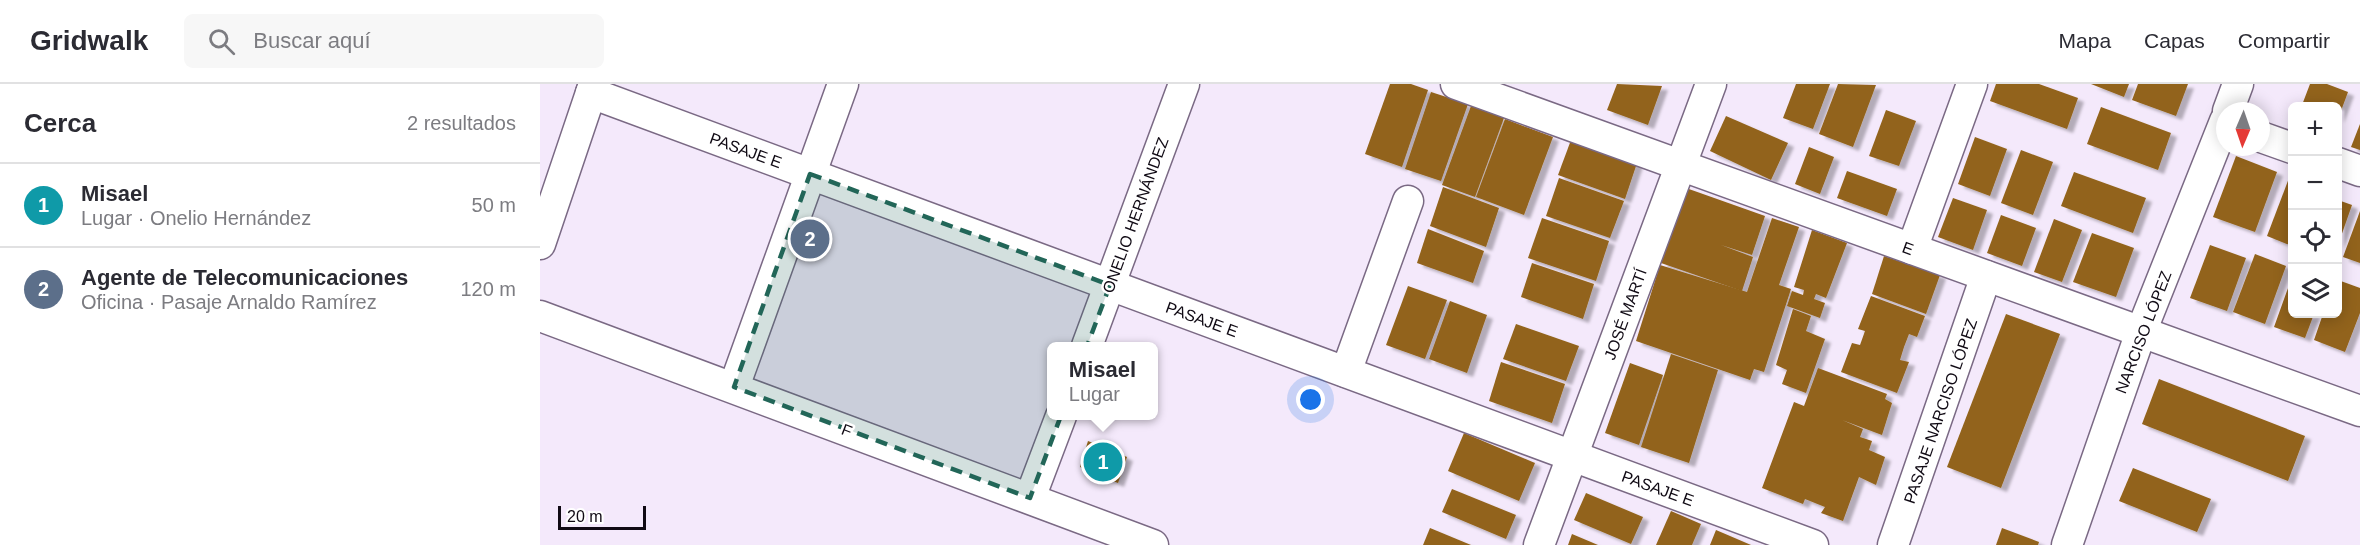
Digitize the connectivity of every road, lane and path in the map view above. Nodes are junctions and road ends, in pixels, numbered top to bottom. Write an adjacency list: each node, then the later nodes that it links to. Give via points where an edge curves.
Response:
1 (843, 84): 15 (street)
2 (1184, 84): 20 (street, ONELIO HERNÁNDEZ)
3 (1456, 84): 12 (street, E)
4 (1711, 84): 12 (street, JOSÉ MARTÍ)
5 (1972, 84): 18 (street)
6 (2238, 84): 8 (street, NARCISO LÓPEZ)
7 (593, 88): 15 (street, PASAJE E); 17 (street)
8 (2232, 102)
9 (2270, 140): 11 (street)
10 (2216, 145): 22 (street, NARCISO LÓPEZ)
11 (2288, 147)
12 (1681, 165): 18 (street, E); 28 (street, JOSÉ MARTÍ)
13 (2342, 165): 14 (street)
14 (2360, 171)
15 (810, 174): 20 (street, PASAJE E); 25 (street)
16 (1408, 201): 24 (street)
17 (540, 244)
18 (1912, 249): 19 (street, E)
19 (1986, 276): 22 (street, E); 33 (street, PASAJE NARCISO LÓPEZ)
20 (1110, 285): 23 (street, ONELIO HERNÁNDEZ); 24 (street, PASAJE E)
21 (540, 316): 25 (street, F)
22 (2141, 332): 26 (street, E); 34 (street, NARCISO LÓPEZ)
23 (1089, 342)
24 (1346, 372): 28 (street, PASAJE E)
25 (734, 387): 29 (street, F)
26 (2360, 411)
27 (1059, 420): 29 (street)
28 (1572, 456): 31 (street, JOSÉ MARTÍ); 32 (street, PASAJE E)
29 (1030, 498): 30 (street, F)
30 (1153, 545)
31 (1539, 545)
32 (1813, 545)
33 (1893, 545)
34 (2067, 545)

